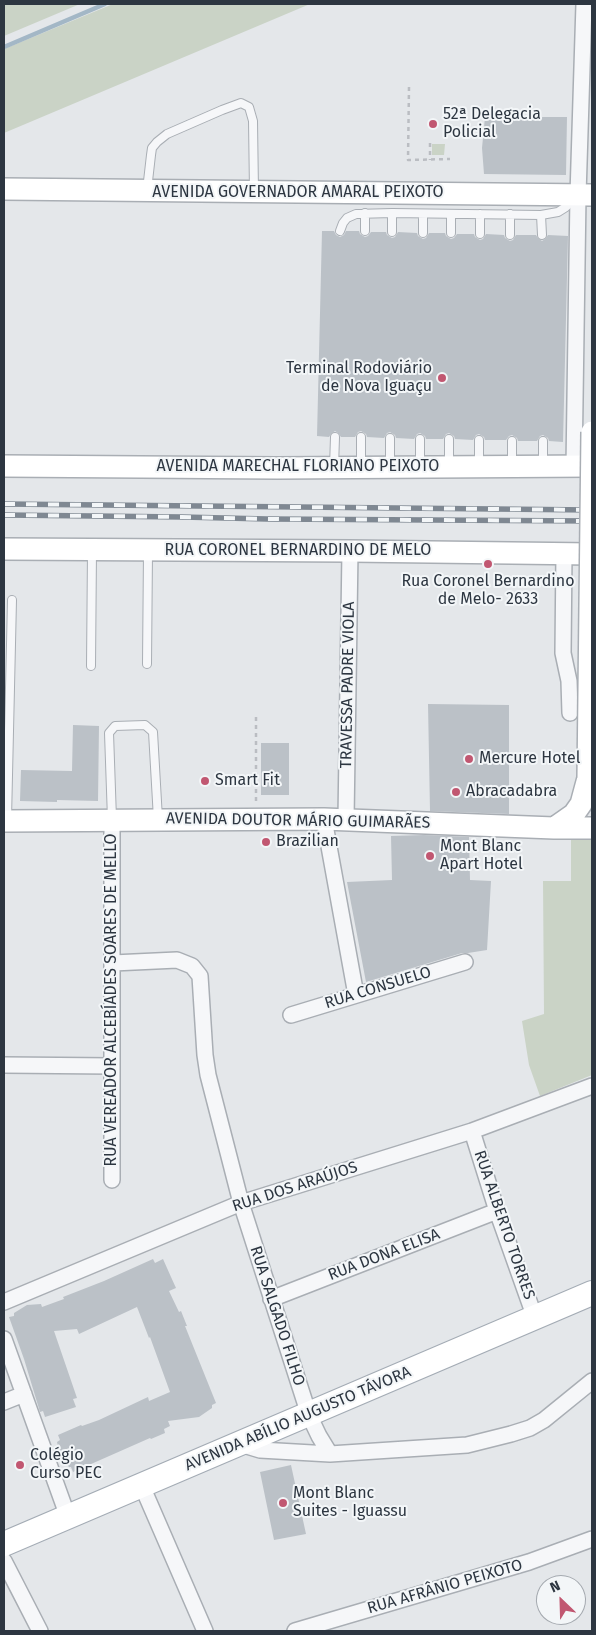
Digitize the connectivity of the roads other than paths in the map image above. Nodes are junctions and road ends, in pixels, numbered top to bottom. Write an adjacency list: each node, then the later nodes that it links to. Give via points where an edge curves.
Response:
1 (584, 4): 5 (street)
2 (4, 189): 3 (main road, AVENIDA GOVERNADOR AMARAL PEIXOTO)
3 (147, 192): 4 (main road, AVENIDA GOVERNADOR AMARAL PEIXOTO); 4 (lane, via 150,155 157,142 167,134 241,103 249,107 252,121)
4 (254, 192): 5 (main road, AVENIDA GOVERNADOR AMARAL PEIXOTO)
5 (585, 195): 12 (lane, via 563,209); 31 (street)
6 (365, 213): 7 (lane); 13 (lane, via 347,218); 14 (lane)
7 (392, 213): 8 (lane); 15 (lane)
8 (423, 214): 9 (lane); 16 (lane)
9 (451, 214): 10 (lane); 17 (lane)
10 (480, 214): 11 (lane); 18 (lane)
11 (510, 214): 12 (lane); 19 (lane)
12 (541, 215): 20 (lane)
13 (340, 231)
14 (364, 232)
15 (392, 232)
16 (423, 233)
17 (451, 233)
18 (480, 234)
19 (510, 235)
20 (542, 235)
21 (592, 432): 50 (main road, bridge)
22 (335, 437): 38 (lane)
23 (361, 437): 39 (lane)
24 (390, 438): 32 (lane)
25 (420, 439): 33 (lane)
26 (449, 439): 34 (lane)
27 (479, 440): 35 (lane)
28 (512, 440): 36 (lane)
29 (543, 441): 37 (lane)
30 (4, 466): 38 (main road, AVENIDA MARECHAL FLORIANO PEIXOTO)
31 (583, 466): 37 (main road, AVENIDA MARECHAL FLORIANO PEIXOTO)
32 (390, 467): 33 (main road, AVENIDA MARECHAL FLORIANO PEIXOTO); 39 (main road, AVENIDA MARECHAL FLORIANO PEIXOTO)
33 (420, 467): 34 (main road, AVENIDA MARECHAL FLORIANO PEIXOTO)
34 (449, 467): 35 (main road, AVENIDA MARECHAL FLORIANO PEIXOTO)
35 (479, 467): 36 (main road, AVENIDA MARECHAL FLORIANO PEIXOTO)
36 (512, 467): 37 (main road, AVENIDA MARECHAL FLORIANO PEIXOTO)
37 (543, 467)
38 (334, 468): 39 (main road, AVENIDA MARECHAL FLORIANO PEIXOTO)
39 (361, 468)
40 (4, 549): 41 (main road, RUA CORONEL BERNARDINO DE MELO)
41 (92, 550): 42 (main road, RUA CORONEL BERNARDINO DE MELO); 48 (lane)
42 (148, 550): 43 (main road, RUA CORONEL BERNARDINO DE MELO); 47 (lane)
43 (350, 550): 44 (main road, RUA CORONEL BERNARDINO DE MELO); 54 (street, TRAVESSA PADRE VIOLA)
44 (564, 553): 45 (main road, RUA CORONEL BERNARDINO DE MELO); 49 (street, via 562,653 569,682)
45 (592, 554)
46 (12, 600): 55 (lane)
47 (147, 664)
48 (91, 666)
49 (570, 714)
50 (589, 786): 56 (main road, via 574,814)
51 (112, 819): 52 (main road, AVENIDA DOUTOR MÁRIO GUIMARÃES); 52 (lane, via 109,733 115,726 145,725 153,732); 55 (main road, AVENIDA DOUTOR MÁRIO GUIMARÃES); 59 (street, RUA VEREADOR ALCEBÍADES SOARES DE MELLO)
52 (158, 819): 53 (main road, AVENIDA DOUTOR MÁRIO GUIMARÃES)
53 (324, 819): 54 (main road, AVENIDA DOUTOR MÁRIO GUIMARÃES); 60 (street)
54 (346, 819): 56 (main road, AVENIDA DOUTOR MÁRIO GUIMARÃES)
55 (6, 820)
56 (554, 828): 57 (main road, AVENIDA DOUTOR MÁRIO GUIMARÃES)
57 (592, 828)
58 (465, 962): 60 (street, RUA CONSUELO)
59 (112, 963): 63 (street, RUA VEREADOR ALCEBÍADES SOARES DE MELLO); 67 (street, RUA SALGADO FILHO, via 177,960 192,966 200,976 208,1075)
60 (356, 995): 61 (street, RUA CONSUELO)
61 (291, 1015)
62 (4, 1065): 63 (street)
63 (112, 1066): 66 (street, RUA VEREADOR ALCEBÍADES SOARES DE MELLO)
64 (592, 1086): 65 (street, RUA DOS ARAÚJOS)
65 (472, 1131): 67 (street, RUA DOS ARAÚJOS); 68 (street, RUA ALBERTO TORRES)
66 (112, 1180)
67 (240, 1203): 70 (street, RUA SALGADO FILHO); 71 (street, RUA DOS ARAÚJOS)
68 (497, 1211): 70 (street, RUA DONA ELISA); 72 (street, RUA ALBERTO TORRES)
69 (592, 1293): 72 (main road, AVENIDA ABÍLIO AUGUSTO TÁVORA)
70 (271, 1299): 77 (street, RUA SALGADO FILHO)
71 (4, 1302)
72 (535, 1318): 77 (main road, AVENIDA ABÍLIO AUGUSTO TÁVORA)
73 (4, 1339): 75 (street)
74 (592, 1381): 79 (street, via 544,1420 511,1434 467,1445)
75 (24, 1394): 76 (street); 81 (street)
76 (4, 1402)
77 (309, 1415): 78 (main road, AVENIDA ABÍLIO AUGUSTO TÁVORA); 79 (street, RUA SALGADO FILHO)
78 (240, 1444): 79 (street, via 260,1450); 80 (main road, AVENIDA ABÍLIO AUGUSTO TÁVORA)
79 (330, 1454)
80 (142, 1486): 81 (main road, AVENIDA ABÍLIO AUGUSTO TÁVORA); 86 (street)
81 (68, 1517): 83 (main road, AVENIDA ABÍLIO AUGUSTO TÁVORA)
82 (592, 1539): 87 (street, RUA AFRÂNIO PEIXOTO, via 529,1562)
83 (4, 1544)
84 (4, 1561): 85 (street)
85 (40, 1631)
86 (205, 1631)
87 (295, 1631)

